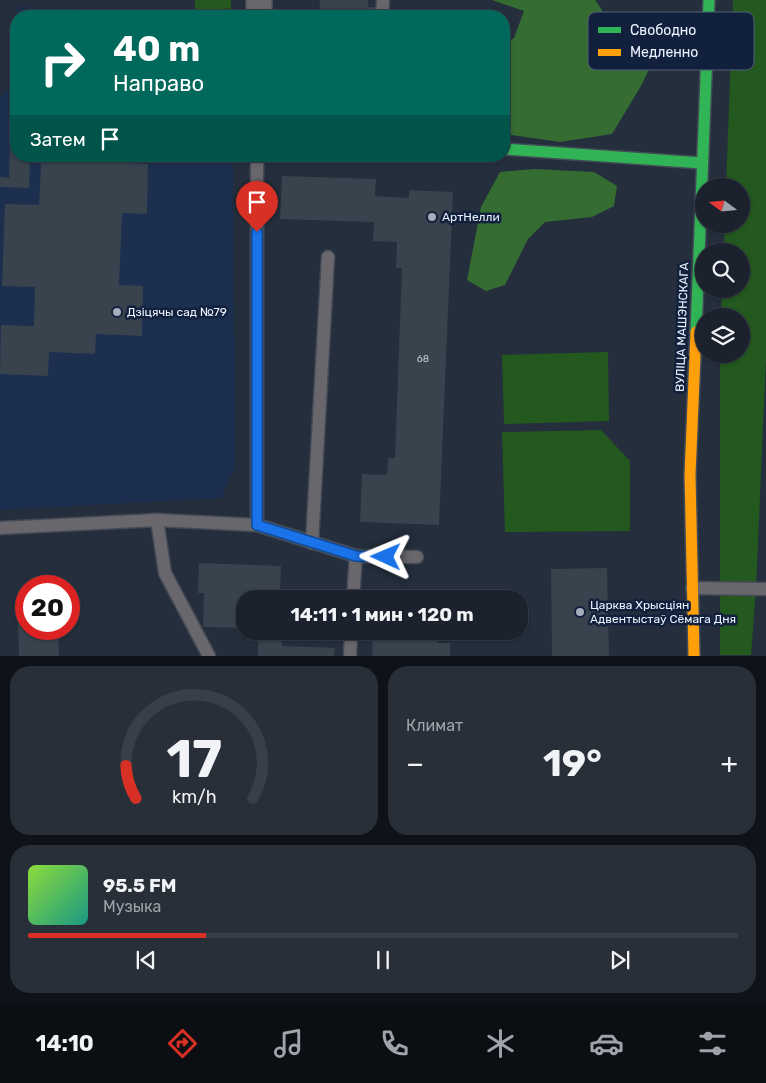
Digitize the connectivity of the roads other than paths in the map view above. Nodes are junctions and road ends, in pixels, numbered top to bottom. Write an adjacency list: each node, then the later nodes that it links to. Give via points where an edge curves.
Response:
1 (706, 70): 4 (main road, ВУЛІЦА МАШЭНСКАГА)
2 (510, 149): 4 (main road)
3 (256, 162): 7 (lane)
4 (702, 164): 12 (main road, ВУЛІЦА МАШЭНСКАГА, via 690,475)
5 (328, 257): 9 (lane)
6 (157, 520): 7 (lane); 8 (lane); 16 (lane, via 166,573)
7 (257, 525): 9 (lane)
8 (0, 528)
9 (312, 543): 10 (lane)
10 (356, 556): 11 (lane); 14 (lane)
11 (416, 557)
12 (692, 588): 13 (lane); 18 (main road, ВУЛІЦА МАШЭНСКАГА)
13 (766, 589)
14 (354, 590)
15 (351, 640): 17 (lane)
16 (209, 656)
17 (350, 656)
18 (694, 656)

